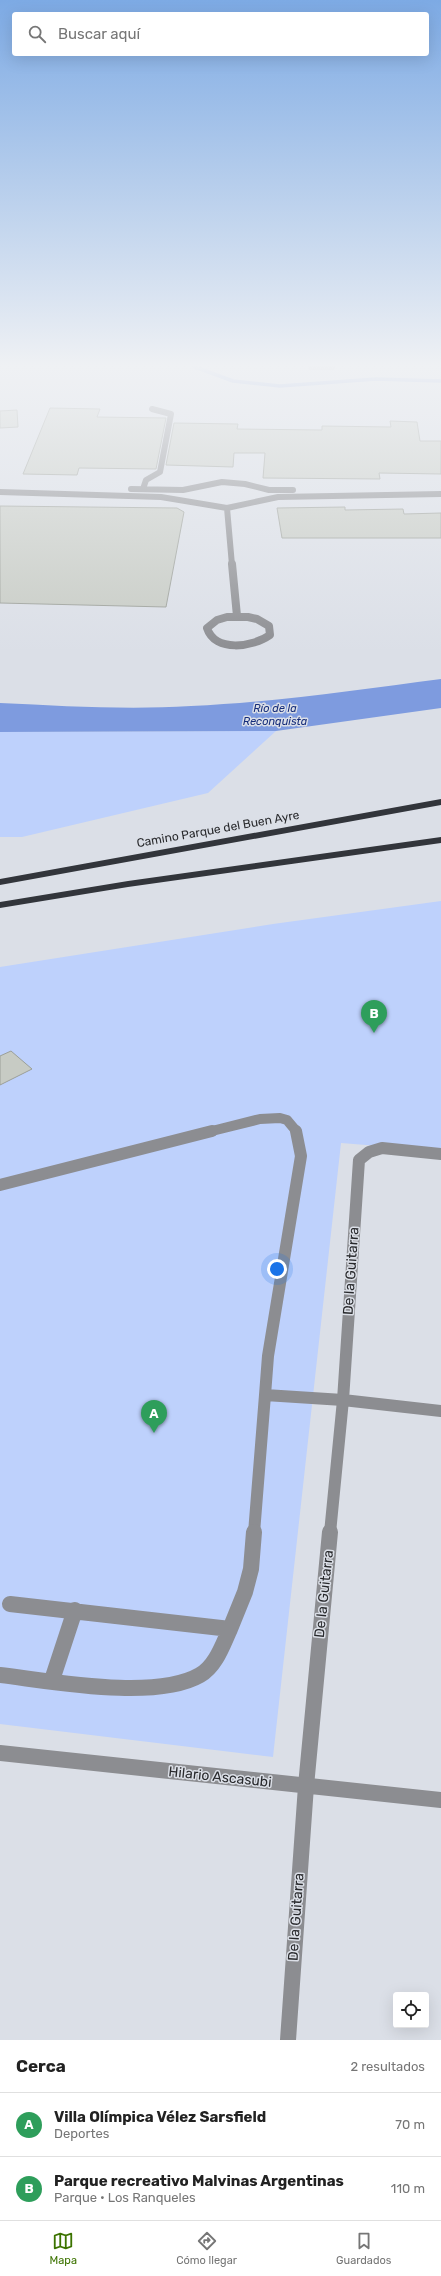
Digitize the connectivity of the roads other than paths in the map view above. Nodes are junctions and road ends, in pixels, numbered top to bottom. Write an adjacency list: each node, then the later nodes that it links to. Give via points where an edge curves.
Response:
1 (162, 462): 5 (street, via 160,472 146,480)
2 (0, 486): 5 (street)
3 (255, 487): 4 (street, via 222,482); 6 (street, via 285,490); 9 (street, via 260,492)
4 (194, 488): 5 (street); 10 (street, via 191,496)
5 (143, 489)
6 (441, 490)
7 (0, 492): 10 (street, via 161,497)
8 (441, 494): 9 (street, via 278,497)
9 (258, 500): 11 (street)
10 (196, 501): 11 (street)
11 (227, 508): 12 (street)
12 (238, 616): 12 (street, via 226,617 210,624 206,628 207,633 218,642 240,645 259,642 270,635 269,626 264,622)
13 (441, 802): 15 (highway, Camino Parque del Buen Ayre)
14 (441, 840): 16 (highway, via 128,884)
15 (0, 882)
16 (0, 905)
17 (441, 1154): 20 (street, De la Guitarra, via 382,1148 369,1152 359,1160)
18 (0, 1185): 19 (street, via 247,1122 284,1117 294,1123 300,1138 301,1156 268,1356)
19 (265, 1395): 20 (street); 24 (street, via 251,1569)
20 (343, 1400): 21 (street); 28 (street, De la Guitarra)
21 (441, 1411)
22 (10, 1604): 23 (street)
23 (75, 1610): 24 (street); 26 (street)
24 (230, 1629): 26 (street, via 218,1655 202,1674 182,1683 128,1688)
25 (0, 1675): 26 (street)
26 (52, 1680)
27 (0, 1753): 28 (street, Hilario Ascasubi)
28 (306, 1786): 29 (street, Hilario Ascasubi); 30 (street, De la Guitarra)
29 (441, 1800)
30 (288, 2040)

